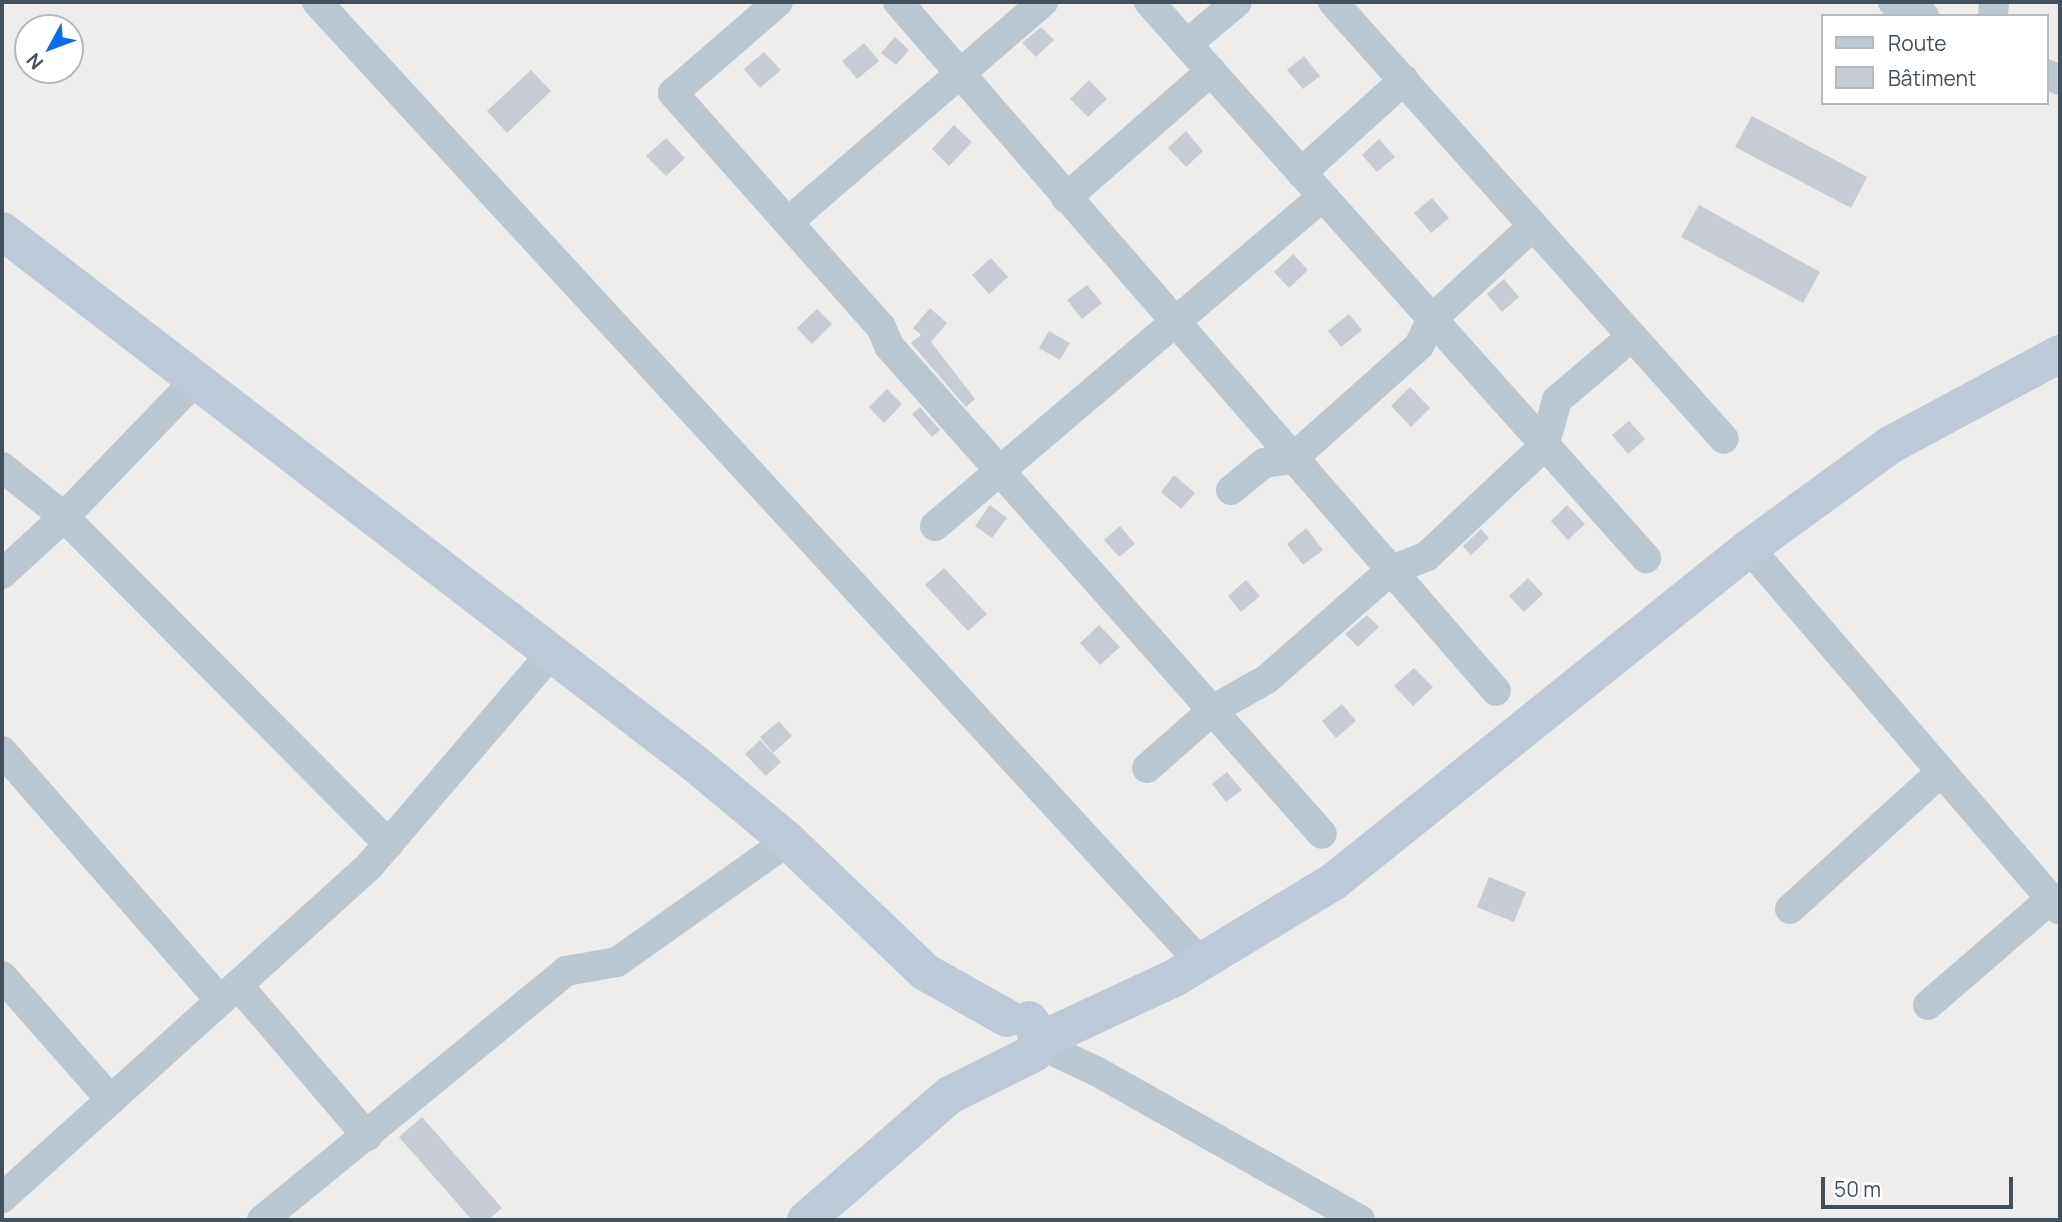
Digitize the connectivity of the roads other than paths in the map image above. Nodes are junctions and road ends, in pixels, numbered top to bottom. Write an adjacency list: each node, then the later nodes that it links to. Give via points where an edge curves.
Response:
1 (317, 2): 48 (street)
2 (778, 2): 17 (street, via 673,93)
3 (898, 2): 12 (street)
4 (1043, 2): 12 (street)
5 (1149, 2): 10 (street)
6 (1237, 2): 10 (street)
7 (1333, 2): 13 (street)
8 (1893, 2): 9 (street)
9 (1920, 14)
10 (1187, 44): 11 (street)
11 (1211, 71): 14 (street); 16 (street)
12 (962, 75): 16 (street); 17 (street)
13 (1404, 80): 14 (street); 18 (street)
14 (1301, 173): 15 (street)
15 (1321, 197): 20 (street); 21 (street)
16 (1066, 198): 21 (street)
17 (788, 222): 29 (street)
18 (1533, 226): 20 (street); 22 (street)
19 (2, 231): 24 (main road)
20 (1432, 320): 26 (street); 27 (street, via 1419,346)
21 (1173, 324): 27 (street); 29 (street)
22 (1631, 337): 25 (street); 26 (street, via 1558,400)
23 (2060, 354): 33 (main road, via 1890,445)
24 (197, 379): 31 (street); 37 (main road)
25 (1724, 439)
26 (1544, 446): 34 (street); 35 (street, via 1427,556)
27 (1292, 459): 30 (street, via 1264,463); 35 (street)
28 (2, 467): 31 (street)
29 (1000, 471): 32 (street); 39 (street)
30 (1231, 490)
31 (64, 517): 36 (street); 45 (street)
32 (935, 526)
33 (1749, 548): 42 (street); 48 (main road, via 1333,882)
34 (1646, 558)
35 (1390, 571): 38 (street); 39 (street, via 1267,679)
36 (2, 574)
37 (552, 653): 44 (main road); 45 (street)
38 (1496, 691)
39 (1214, 709): 41 (street); 43 (street)
40 (2, 751): 50 (street)
41 (1147, 768)
42 (1941, 772): 46 (street); 47 (street)
43 (1322, 834)
44 (788, 841): 52 (main road, via 907,953); 54 (street, via 617,962 566,971)
45 (389, 844): 50 (street)
46 (2056, 905): 51 (street)
47 (1790, 909)
48 (1188, 969): 52 (main road)
49 (2, 976): 53 (street)
50 (230, 993): 53 (street); 54 (street)
51 (1928, 1005)
52 (1016, 1040): 57 (main road); 58 (street, via 1090,1083 1127,1089)
53 (111, 1101): 55 (street)
54 (367, 1136): 56 (street)
55 (2, 1198)
56 (262, 1220)
57 (806, 1220)
58 (1360, 1220)

